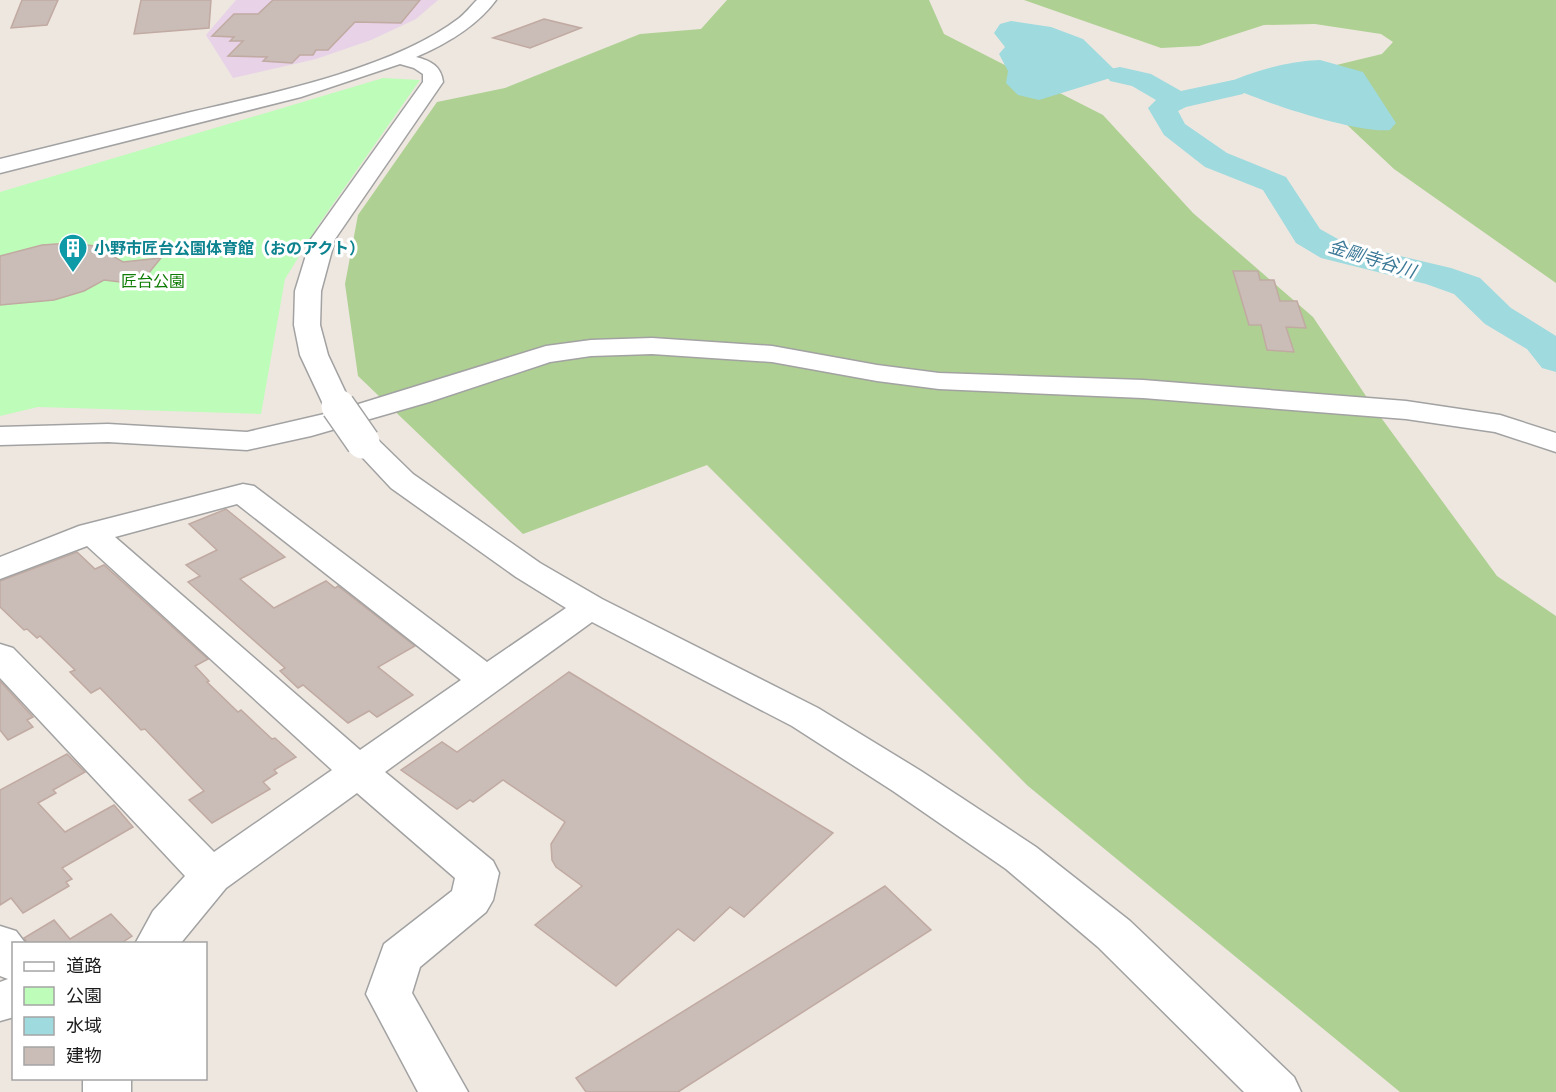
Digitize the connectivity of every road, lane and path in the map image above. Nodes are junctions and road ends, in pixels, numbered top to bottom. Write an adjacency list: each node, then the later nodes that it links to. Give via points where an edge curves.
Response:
1 (487, 0): 2 (street, via 481,10 460,26)
2 (399, 58): 3 (street); 11 (street, bridge, via 421,64 432,72 433,82 323,239 308,291 307,325 314,356 337,404 363,442 402,481 528,570)
3 (258, 101): 4 (street); 5 (street); 6 (street, via 196,123)
4 (0, 159)
5 (0, 166)
6 (0, 173)
7 (0, 436): 8 (street, via 108,433 247,441 301,430 419,396 546,354 652,346 772,354 939,381 1143,389 1406,410 1500,424)
8 (1556, 443)
9 (91, 533): 10 (street); 13 (street, via 243,494); 14 (street)
10 (0, 569)
11 (590, 607): 13 (street); 20 (street, via 806,717 1021,858 1114,934)
12 (0, 656): 15 (street)
13 (487, 681): 14 (street)
14 (358, 771): 15 (street); 19 (street, via 478,873 471,900 400,957 389,994)
15 (211, 876): 16 (street)
16 (158, 942)
17 (0, 944): 18 (street)
18 (12, 959)
19 (444, 1092)
20 (1276, 1092)

